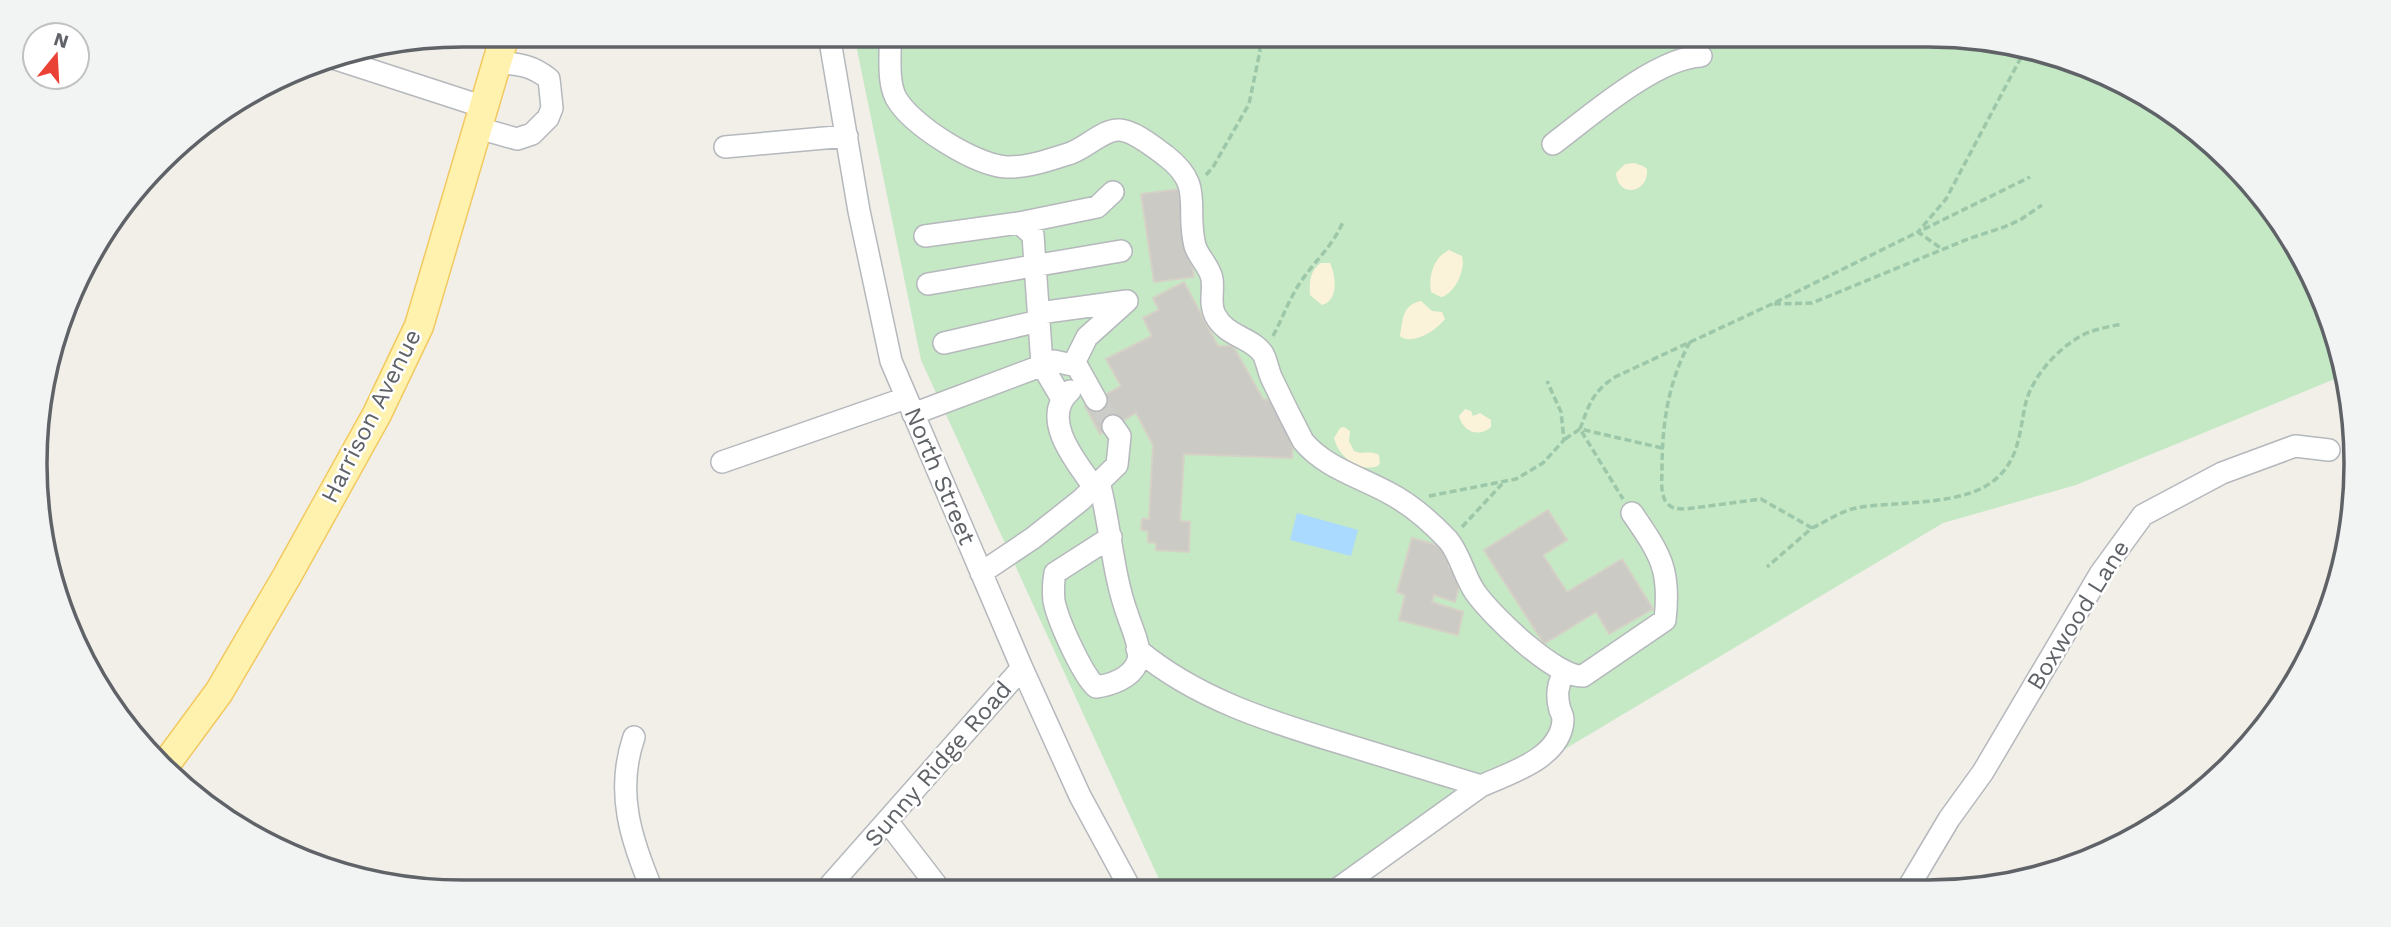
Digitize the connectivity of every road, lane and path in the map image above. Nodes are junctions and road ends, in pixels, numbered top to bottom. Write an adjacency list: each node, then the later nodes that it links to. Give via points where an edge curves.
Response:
1 (502, 47): 7 (main road, Harrison Avenue)
2 (831, 47): 10 (street, North Street)
3 (890, 47): 14 (street, via 896,98 918,121 976,158 1004,167 1022,166 1072,153 1109,131 1120,130 1167,156)
4 (1259, 47): 14 (path, via 1249,104 1213,167)
5 (1701, 56): 11 (street, via 1671,62 1623,91)
6 (2021, 58): 19 (path, via 1946,199)
7 (497, 63): 9 (main road, Harrison Avenue); 9 (street, via 518,63 550,79 552,107 532,134 517,139)
8 (347, 64): 9 (street)
9 (481, 118): 55 (main road, Harrison Avenue, via 419,326 377,414 219,692)
10 (847, 136): 12 (street); 35 (street, North Street, via 891,361)
11 (1553, 144)
12 (725, 147)
13 (2030, 177): 19 (path)
14 (1191, 186): 30 (street, via 1193,233 1199,259 1211,275 1215,314 1223,328)
15 (1113, 192): 18 (street, via 1097,207)
16 (2042, 205): 21 (path, via 2020,220)
17 (1343, 222): 30 (path, via 1329,249 1298,285)
18 (1019, 223): 20 (street); 23 (street, via 1033,235)
19 (1918, 232): 21 (path); 25 (path)
20 (925, 236)
21 (1942, 249): 25 (path, via 1812,303)
22 (1121, 251): 23 (street)
23 (1035, 267): 24 (street); 26 (street)
24 (928, 284)
25 (1772, 304): 28 (path)
26 (1039, 317): 29 (street); 31 (street); 32 (street, via 1127,301 1087,337)
27 (2122, 324): 46 (path, via 2080,337 2052,359 2030,389 2016,450 1994,481 1933,501 1844,511)
28 (1691, 341): 37 (path, via 1600,387); 39 (path, via 1674,375)
29 (944, 343)
30 (1262, 353): 44 (street, via 1310,449)
31 (1042, 365): 32 (street, via 1054,361); 34 (street); 35 (street)
32 (1073, 365): 34 (street, via 1081,370 1092,392 1069,391)
33 (1548, 381): 38 (path, via 1561,412)
34 (1062, 399): 43 (street, via 1058,422 1068,452)
35 (910, 406): 41 (street); 50 (street, North Street)
36 (1113, 426): 43 (street, via 1120,436 1117,465)
37 (1580, 429): 38 (path); 39 (path); 45 (path)
38 (1564, 440): 42 (path, via 1543,463)
39 (1662, 448): 46 (path, via 1662,491 1674,508 1762,499)
40 (2329, 450): 63 (street, Boxwood Lane, via 2295,446 2222,473 2143,515 2100,573 1983,772)
41 (722, 462)
42 (1504, 482): 44 (path); 48 (path)
43 (1096, 485): 47 (street); 50 (street, via 1033,538)
44 (1399, 500): 48 (street)
45 (1632, 513): 53 (street, via 1665,571 1665,621 1583,676)
46 (1812, 528): 49 (path)
47 (1111, 537): 51 (street, via 1118,590); 51 (street, via 1055,573 1055,605 1086,678 1096,687 1130,674 1139,661)
48 (1449, 542): 53 (street, via 1466,578 1494,615)
49 (1767, 567)
50 (981, 573): 52 (street, North Street)
51 (1137, 649): 56 (street, via 1158,667 1217,700)
52 (1022, 668): 57 (street, Sunny Ridge Road); 61 (street, North Street, via 1080,796)
53 (1564, 673): 56 (street, via 1557,693 1563,719 1548,751)
54 (634, 737): 58 (street, via 625,795 635,849)
55 (170, 759)
56 (1481, 786): 62 (street)
57 (887, 821): 59 (street, Sunny Ridge Road); 60 (street)
58 (648, 880)
59 (835, 880)
60 (933, 880)
61 (1126, 880)
62 (1350, 880)
63 (1913, 880)

